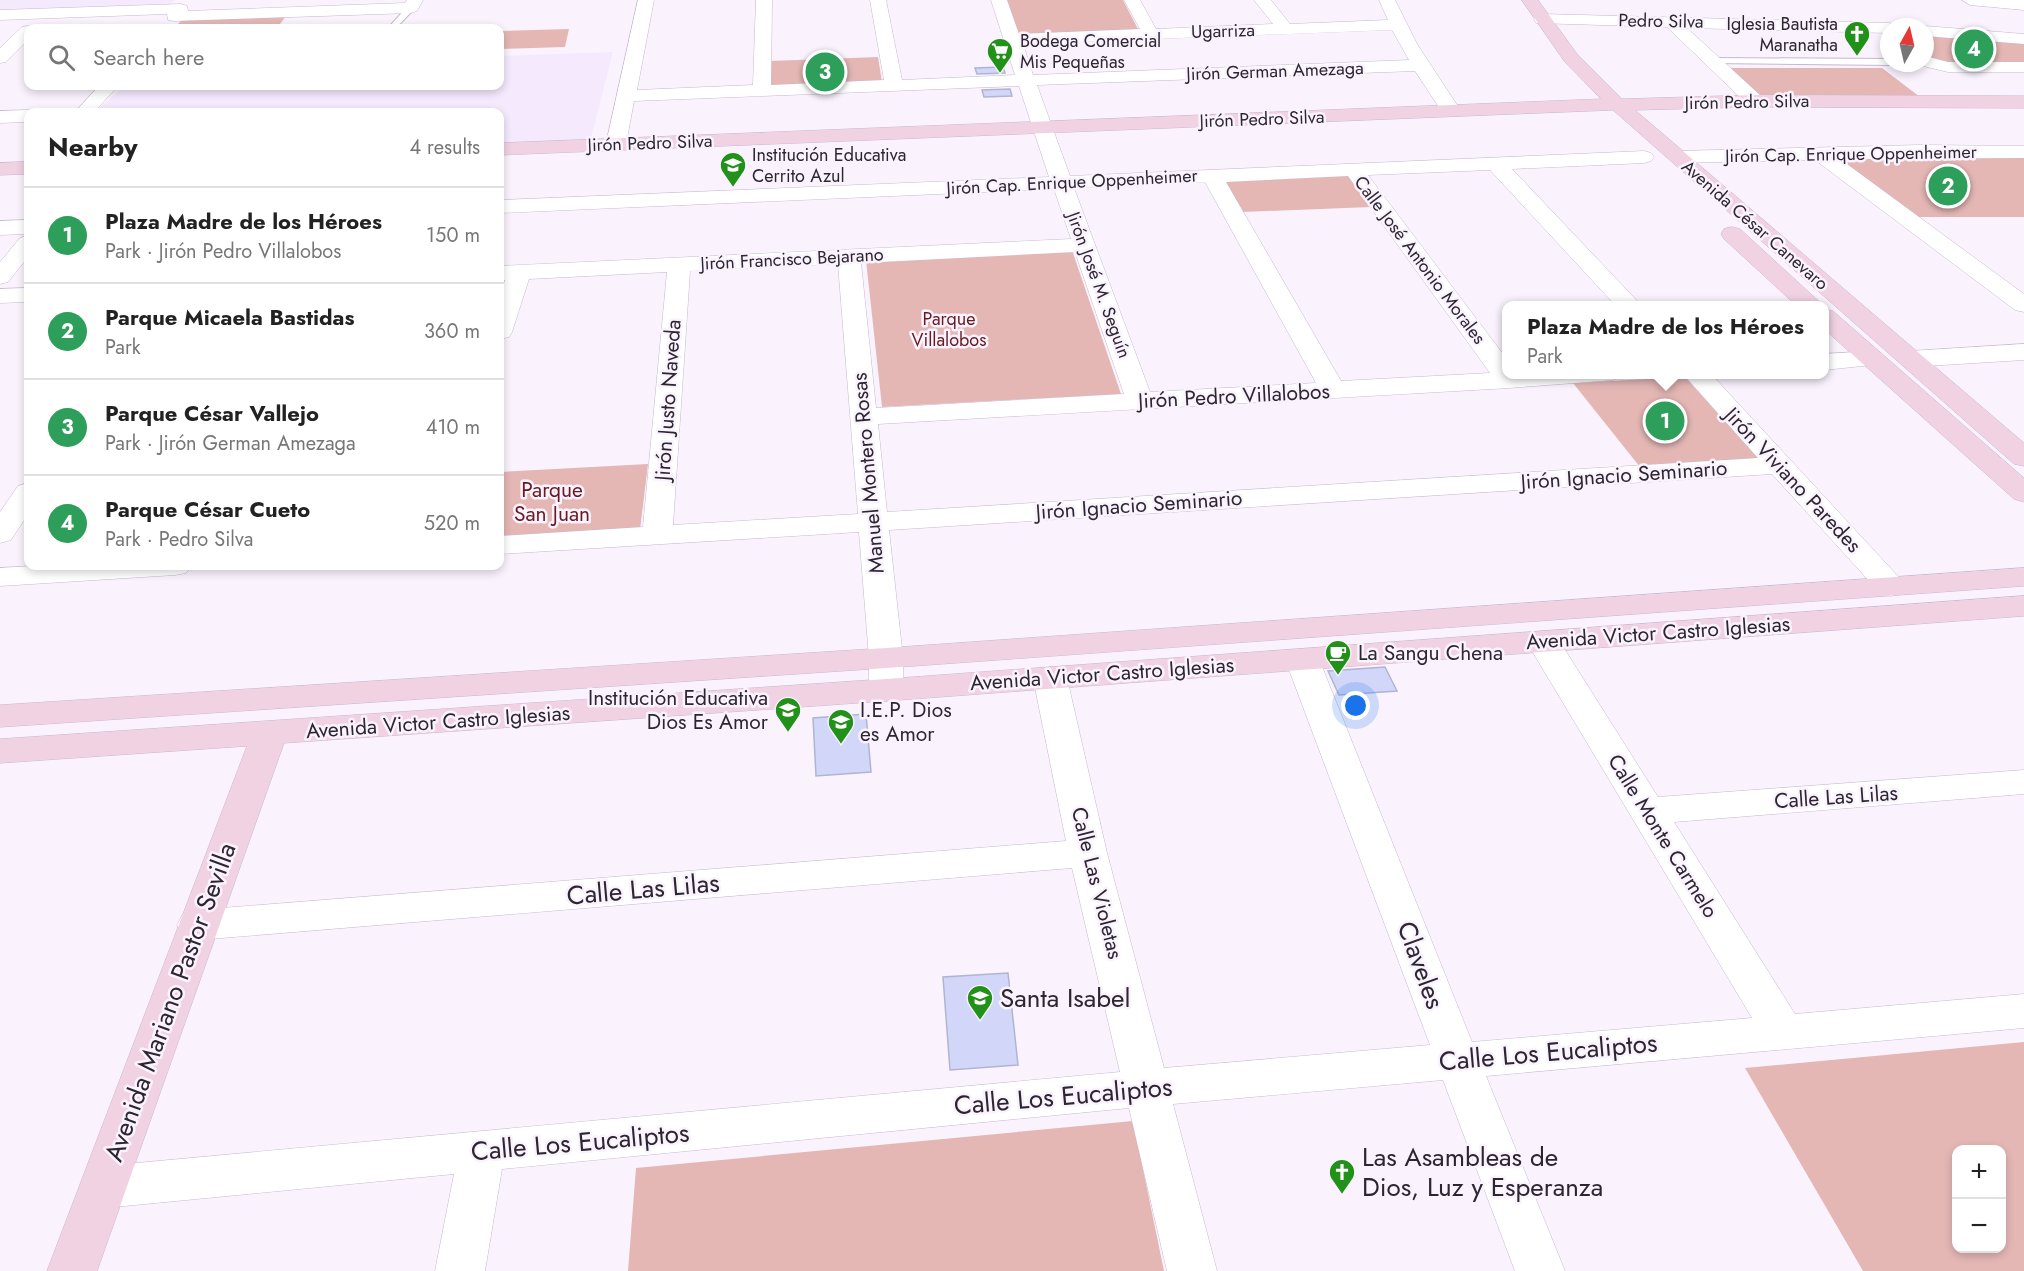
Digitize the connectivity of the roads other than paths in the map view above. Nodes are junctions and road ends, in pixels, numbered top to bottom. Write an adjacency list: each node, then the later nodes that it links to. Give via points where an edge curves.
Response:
1 (646, 0): 38 (street)
2 (764, 0): 37 (street)
3 (878, 0): 35 (street)
4 (999, 0): 26 (street, Jirón José M. Seguín)
5 (1132, 0): 24 (street)
6 (1262, 0): 21 (street)
7 (1387, 0): 20 (street)
8 (1971, 0): 10 (street)
9 (413, 4): 13 (street); 18 (lane)
10 (2024, 5)
11 (1775, 8): 19 (street)
12 (48, 13): 13 (street); 14 (street); 17 (street)
13 (177, 14)
14 (0, 15)
15 (1527, 20): 16 (street, Pedro Silva); 41 (street, Avenida César Canevaro, via 1568,82); 42 (street, Avenida César Canevaro)
16 (1670, 21): 19 (street, Pedro Silva); 29 (street)
17 (36, 24)
18 (396, 24)
19 (1790, 24): 22 (street, Pedro Silva)
20 (1397, 25): 21 (street, Ugarriza); 32 (street)
21 (1285, 29): 24 (street, Ugarriza)
22 (1880, 30)
23 (1934, 32): 27 (street)
24 (1151, 34): 26 (street, Ugarriza)
25 (24, 36): 28 (street)
26 (1013, 39): 34 (street, Jirón José M. Seguín)
27 (2024, 39)
28 (0, 58)
29 (1712, 61): 30 (lane); 39 (street)
30 (1880, 62)
31 (1934, 64): 33 (street)
32 (1419, 65): 34 (street, Jirón German Amezaga); 44 (street)
33 (2024, 67)
34 (1026, 81): 35 (street, Jirón German Amezaga); 47 (street, Jirón José M. Seguín)
35 (894, 85): 37 (street, Jirón German Amezaga)
36 (105, 90): 43 (street)
37 (762, 90): 38 (street, Jirón German Amezaga)
38 (626, 96): 48 (street)
39 (1755, 101): 40 (street, Jirón Pedro Silva); 42 (street, Jirón Pedro Silva)
40 (2024, 102)
41 (1592, 105): 42 (street, Jirón Pedro Silva); 44 (street, Jirón Pedro Silva); 52 (street, Avenida César Canevaro)
42 (1617, 105): 54 (street, Avenida César Canevaro)
43 (88, 108)
44 (1451, 111): 47 (street, Jirón Pedro Silva)
45 (24, 116): 46 (street)
46 (0, 117)
47 (1042, 127): 48 (street, Jirón Pedro Silva); 59 (street, Jirón José M. Seguín)
48 (616, 144): 49 (street, Jirón Pedro Silva)
49 (504, 149)
50 (2024, 152): 51 (street, Jirón Cap. Enrique Oppenheimer)
51 (1818, 153): 54 (street, Jirón Cap. Enrique Oppenheimer); 75 (street)
52 (1644, 156): 53 (street, Jirón Cap. Enrique Oppenheimer); 54 (street, Avenida César Canevaro)
53 (1495, 163): 57 (street, Jirón Cap. Enrique Oppenheimer); 72 (street)
54 (1670, 165): 79 (street, Avenida César Canevaro)
55 (24, 168): 56 (street)
56 (0, 169)
57 (1353, 169): 58 (street, Jirón Cap. Enrique Oppenheimer); 81 (street, Calle José Antonio Morales)
58 (1212, 176): 59 (street, Jirón Cap. Enrique Oppenheimer); 85 (street)
59 (1063, 182): 60 (street, Jirón Cap. Enrique Oppenheimer); 64 (street, Jirón José M. Seguín)
60 (504, 207)
61 (1715, 219): 73 (street, Avenida César Canevaro)
62 (24, 227): 63 (street)
63 (0, 228)
64 (1085, 245): 66 (street, Jirón Francisco Bejarano); 86 (street, Jirón José M. Seguín)
65 (24, 248): 69 (street)
66 (849, 256): 67 (street, Jirón Francisco Bejarano); 87 (street, Manuel Montero Rosas)
67 (679, 264): 68 (street, Jirón Francisco Bejarano); 94 (street, Jirón Justo Naveda)
68 (509, 272): 74 (street)
69 (0, 277)
70 (24, 295): 71 (street)
71 (0, 297)
72 (1625, 301)
73 (1806, 301)
74 (504, 305)
75 (2024, 305)
76 (1829, 320): 78 (street, Avenida César Canevaro)
77 (2024, 352): 79 (street)
78 (1873, 359): 80 (street); 90 (street, Avenida César Canevaro)
79 (1910, 359): 88 (street, Avenida César Canevaro)
80 (1829, 362)
81 (1502, 371)
82 (1528, 379): 84 (street, Jirón Pedro Villalobos)
83 (1700, 379): 89 (street, Jirón Viviano Paredes)
84 (1509, 380): 85 (street, Jirón Pedro Villalobos)
85 (1333, 390): 86 (street, Jirón Pedro Villalobos)
86 (1140, 401): 87 (street, Jirón Pedro Villalobos)
87 (863, 417): 92 (street, Manuel Montero Rosas)
88 (2024, 458)
89 (1779, 465): 92 (street, Jirón Ignacio Seminario); 99 (street, Jirón Viviano Paredes)
90 (2024, 494)
91 (24, 498): 93 (street)
92 (873, 522): 94 (street, Jirón Ignacio Seminario); 103 (street, Manuel Montero Rosas)
93 (0, 534)
94 (657, 536): 95 (street, Jirón Ignacio Seminario)
95 (504, 545)
96 (112, 570): 97 (street)
97 (0, 577)
98 (2024, 577): 99 (street, Avenida Victor Castro Iglesias)
99 (1891, 586): 103 (street, Avenida Victor Castro Iglesias)
100 (2024, 606): 101 (street, Avenida Victor Castro Iglesias)
101 (1543, 641): 102 (street, Avenida Victor Castro Iglesias); 109 (street, Calle Monte Carmelo)
102 (1302, 659): 104 (street, Avenida Victor Castro Iglesias); 114 (street, Claveles)
103 (886, 674): 104 (street, Avenida Victor Castro Iglesias); 105 (street, Avenida Victor Castro Iglesias); 106 (street, Avenida Victor Castro Iglesias)
104 (1050, 678): 110 (street, Calle Las Violetas)
105 (0, 716)
106 (269, 734): 107 (street, Avenida Victor Castro Iglesias); 111 (street, Avenida Mariano Pastor Sevilla)
107 (0, 751)
108 (2024, 782): 109 (street, Calle Las Lilas)
109 (1648, 811): 113 (street, Calle Monte Carmelo)
110 (1088, 853): 111 (street, Calle Las Lilas); 115 (street, Calle Las Violetas)
111 (197, 925): 117 (street, Avenida Mariano Pastor Sevilla)
112 (2024, 1011): 113 (street, Calle Los Eucaliptos)
113 (1783, 1031): 114 (street, Calle Los Eucaliptos)
114 (1457, 1061): 115 (street, Calle Los Eucaliptos); 121 (street, Claveles)
115 (1147, 1088): 116 (street, Calle Los Eucaliptos); 120 (street, Calle Las Violetas)
116 (482, 1151): 117 (street, Calle Los Eucaliptos); 119 (street)
117 (104, 1187): 118 (street, Avenida Mariano Pastor Sevilla)
118 (72, 1271)
119 (459, 1271)
120 (1192, 1271)
121 (1540, 1271)

